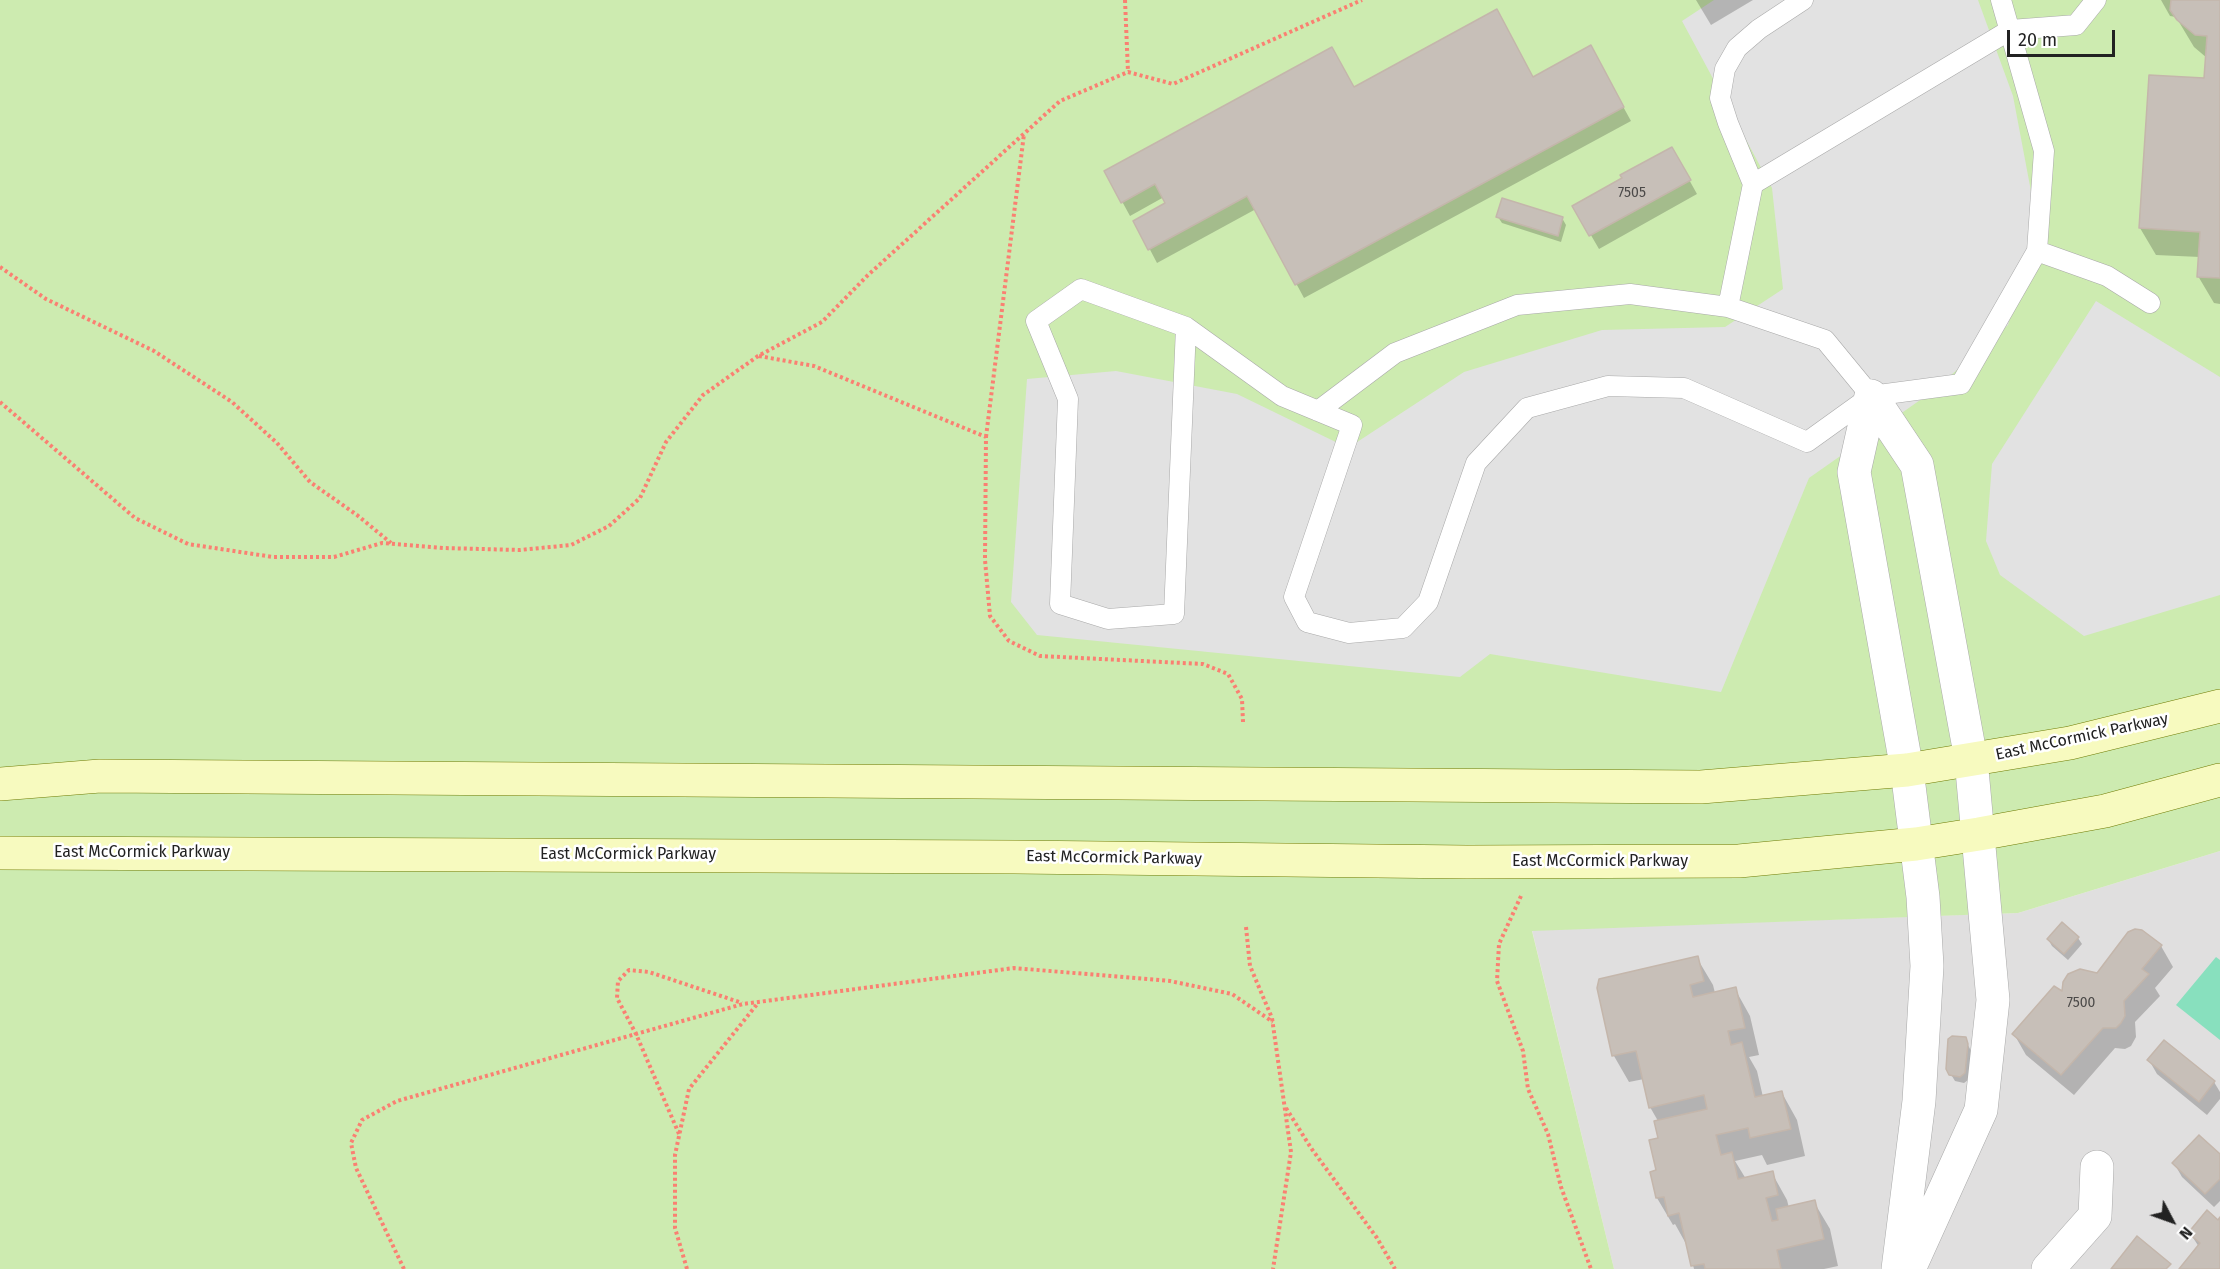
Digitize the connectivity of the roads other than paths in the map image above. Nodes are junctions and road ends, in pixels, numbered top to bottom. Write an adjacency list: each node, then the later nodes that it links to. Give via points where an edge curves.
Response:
1 (1803, 0): 5 (lane, via 1737,48 1725,69 1720,98)
2 (2001, 0): 4 (lane)
3 (2096, 0): 4 (lane, via 2076,26)
4 (2010, 30): 5 (lane); 6 (lane, via 2044,151)
5 (1753, 184): 8 (lane)
6 (2037, 251): 7 (lane, via 2107,276); 10 (lane, via 1962,384)
7 (2150, 303)
8 (1728, 307): 10 (lane, via 1825,340); 11 (lane, via 1630,294 1516,305 1395,353)
9 (1186, 327): 9 (lane, via 1081,289 1036,321 1068,399 1060,604 1108,619 1174,614); 11 (lane, via 1282,396)
10 (1871, 396): 11 (lane, via 1807,442 1684,388 1608,386 1527,408 1476,464 1428,602 1402,627 1349,633 1307,622 1294,597 1352,425); 13 (street, via 1917,465); 14 (street, via 1854,472)
11 (1318, 411)
12 (2220, 706): 13 (main road, East McCormick Parkway, via 2070,743)
13 (1971, 759): 14 (main road, East McCormick Parkway); 17 (street)
14 (1907, 770): 16 (main road, East McCormick Parkway, via 1701,787 100,776); 18 (street)
15 (2220, 780): 17 (main road, East McCormick Parkway, via 2105,811)
16 (0, 784)
17 (1979, 834): 18 (main road, East McCormick Parkway); 22 (street, via 1993,1000 1981,1110)
18 (1916, 844): 19 (main road, East McCormick Parkway, via 1728,861); 21 (street, via 1927,966 1919,1101)
19 (0, 853)
20 (2097, 1167): 23 (street, via 2095,1216)
21 (1898, 1269)
22 (1910, 1269)
23 (2048, 1269)

